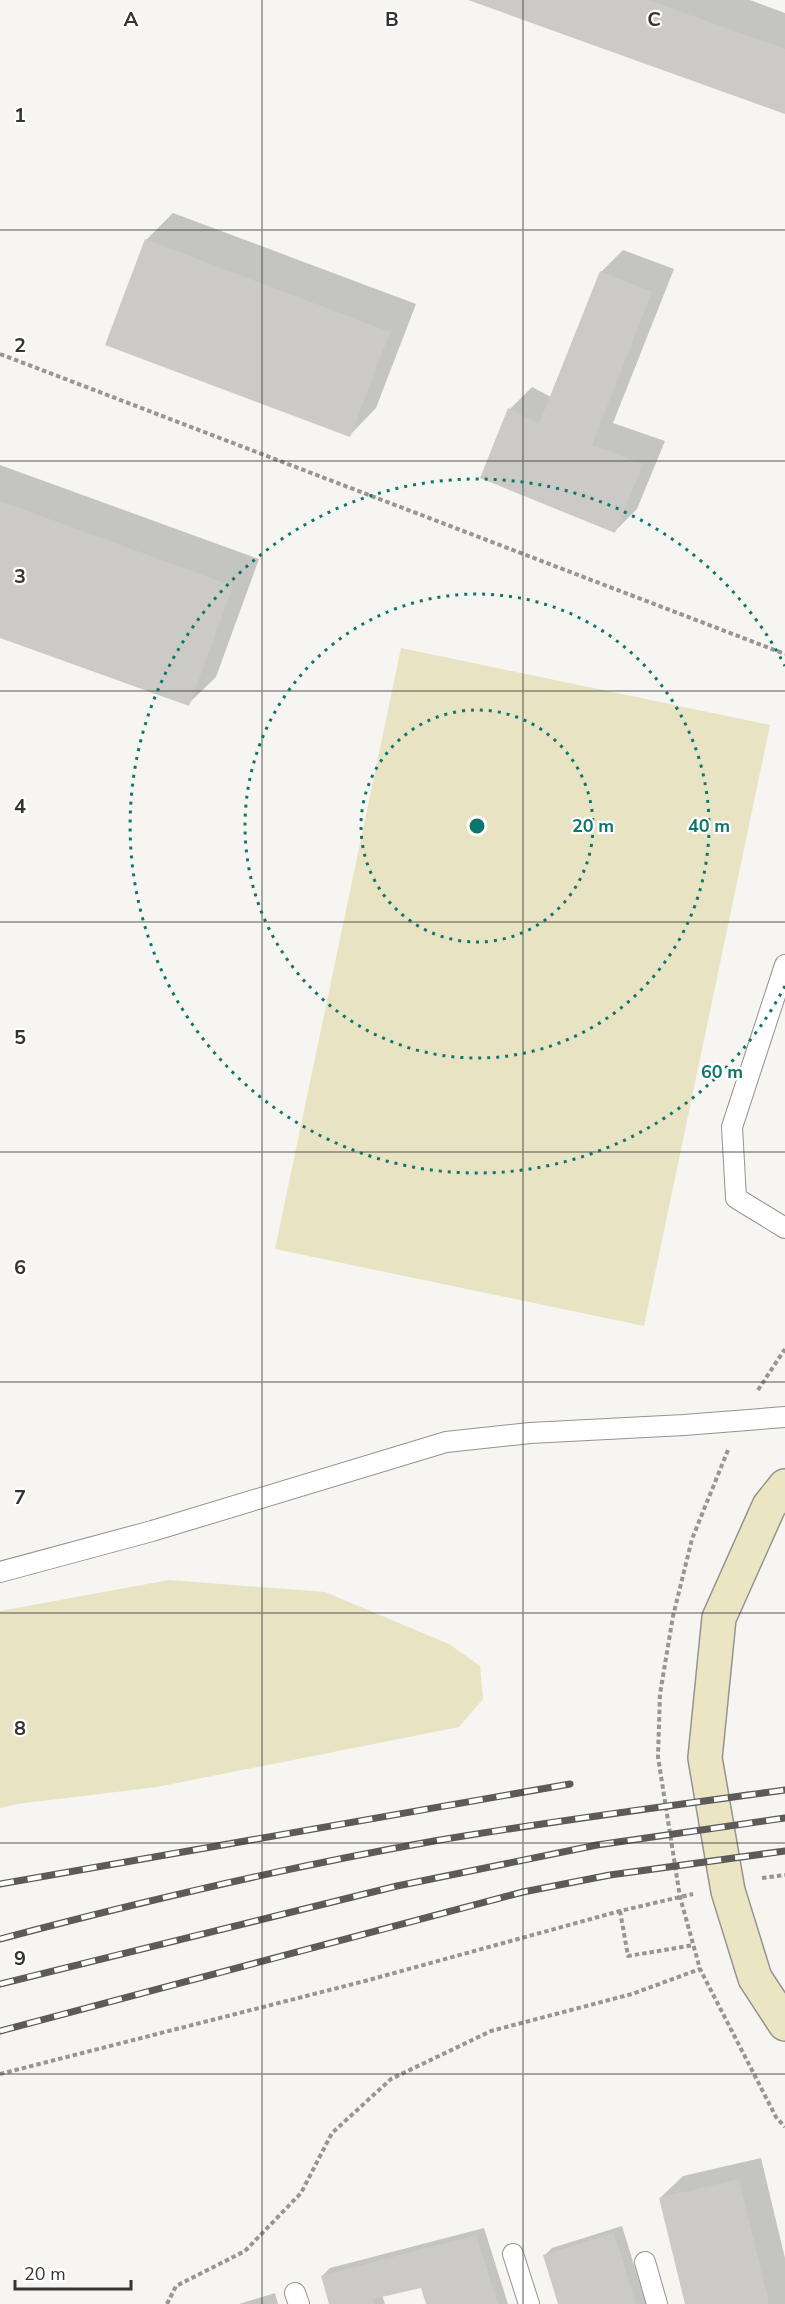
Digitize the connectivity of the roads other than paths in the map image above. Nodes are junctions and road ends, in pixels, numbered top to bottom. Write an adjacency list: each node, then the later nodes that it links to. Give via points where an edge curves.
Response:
1 (785, 965): 2 (lane, via 732,1127 736,1198)
2 (785, 1228)
3 (785, 1417): 5 (lane, via 446,1442 152,1531)
4 (785, 1486): 6 (main road, via 769,1506 719,1618 705,1758 715,1892 755,1978)
5 (0, 1572)
6 (785, 2024)
7 (513, 2254): 9 (lane)
8 (645, 2262): 10 (lane)
9 (529, 2304)
10 (657, 2304)

